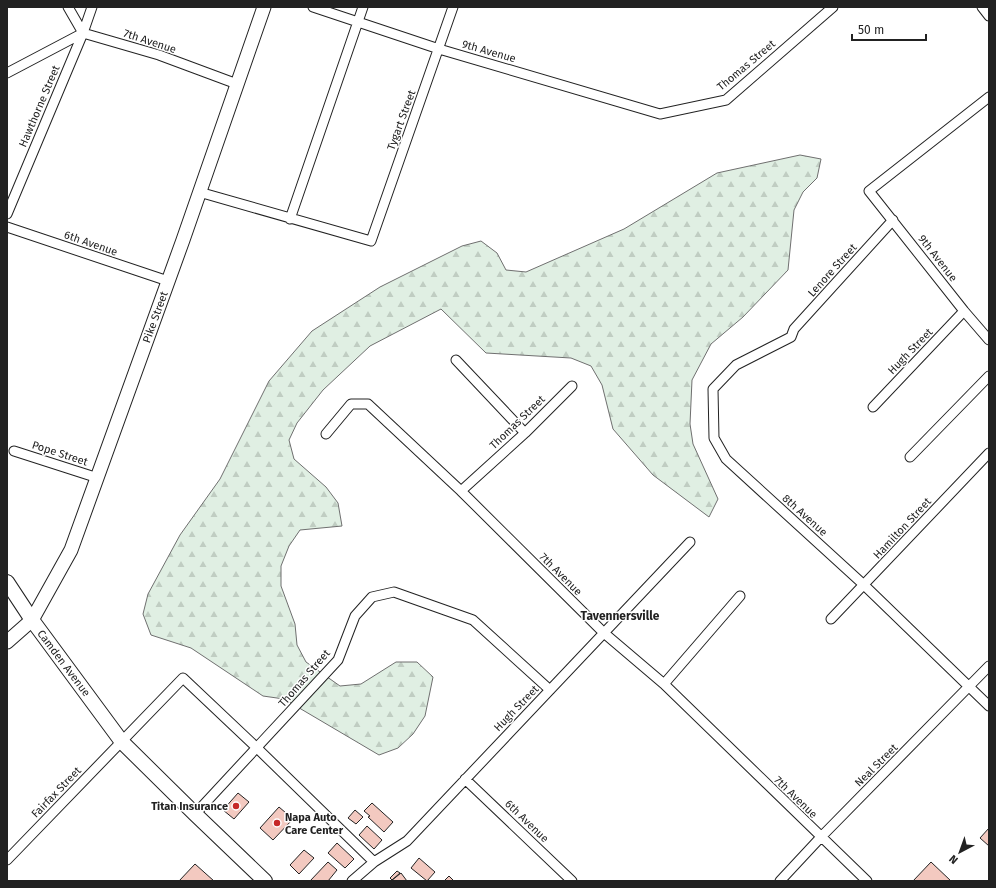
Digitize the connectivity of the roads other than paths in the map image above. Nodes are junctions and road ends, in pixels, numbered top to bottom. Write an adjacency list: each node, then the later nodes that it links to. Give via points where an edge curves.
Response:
1 (68, 7): 11 (street)
2 (92, 7): 11 (street, Hawthorne Street)
3 (264, 7): 14 (main road, Pike Street)
4 (313, 7): 10 (street, 9th Avenue)
5 (363, 7): 10 (street)
6 (453, 7): 12 (street, Tygart Street)
7 (833, 7): 16 (street, Thomas Street, via 726,100)
8 (982, 7): 9 (street)
9 (989, 16)
10 (359, 21): 12 (street, 9th Avenue); 19 (street)
11 (83, 32): 13 (street); 14 (street, 7th Avenue, via 159,55); 18 (street, Hawthorne Street)
12 (439, 49): 16 (street, 9th Avenue); 19 (street, Tygart Street, via 371,241)
13 (7, 73)
14 (237, 84): 17 (main road, Pike Street)
15 (989, 97): 20 (street, 9th Avenue, via 869,191)
16 (660, 114)
17 (199, 192): 19 (street); 22 (main road, Pike Street)
18 (7, 214)
19 (290, 219)
20 (893, 220): 23 (street, 9th Avenue); 24 (street, Lenore Street, via 794,329)
21 (7, 227): 22 (street, 6th Avenue)
22 (168, 281): 35 (main road, Pike Street)
23 (964, 312): 25 (street, 9th Avenue); 29 (street, Hugh Street)
24 (791, 337): 39 (street, 8th Avenue, via 736,365 713,389 714,438 726,459)
25 (989, 340)
26 (456, 360): 30 (street)
27 (989, 376): 34 (street)
28 (572, 386): 30 (street, Thomas Street)
29 (872, 407)
30 (525, 433): 36 (street, Thomas Street)
31 (326, 434): 36 (street, 7th Avenue, via 351,404 368,404)
32 (14, 451): 35 (street, Pope Street)
33 (989, 453): 39 (street, Hamilton Street)
34 (910, 457)
35 (98, 478): 42 (main road, Pike Street, via 71,550)
36 (461, 491): 43 (street, 7th Avenue)
37 (690, 542): 43 (street, Hugh Street)
38 (7, 582): 42 (main road, Camden Avenue)
39 (864, 585): 41 (street, Hamilton Street); 47 (street, 8th Avenue)
40 (740, 596): 46 (street)
41 (831, 619)
42 (32, 620): 44 (main road, Pike Street); 50 (main road, Camden Avenue)
43 (604, 634): 46 (street, 7th Avenue); 48 (street, Hugh Street)
44 (7, 642)
45 (989, 666): 47 (street, Neal Street)
46 (664, 684): 54 (street, 7th Avenue)
47 (969, 687): 49 (street, 8th Avenue); 54 (street, Neal Street)
48 (550, 690): 51 (street, Thomas Street, via 473,620 394,592 372,597 355,616 338,660); 52 (street, Hugh Street)
49 (989, 706)
50 (122, 742): 51 (street, via 183,678); 53 (main road, Camden Avenue); 55 (street, Fairfax Street)
51 (257, 748): 53 (street, Thomas Street); 56 (street)
52 (465, 779): 56 (street, Hugh Street, via 407,841); 59 (street, 6th Avenue)
53 (195, 814): 57 (main road, Camden Avenue)
54 (821, 837): 60 (street, Neal Street); 61 (street, 7th Avenue)
55 (7, 860)
56 (374, 862): 58 (street, Hugh Street)
57 (265, 881)
58 (352, 881)
59 (572, 881)
60 (780, 881)
61 (867, 881)

